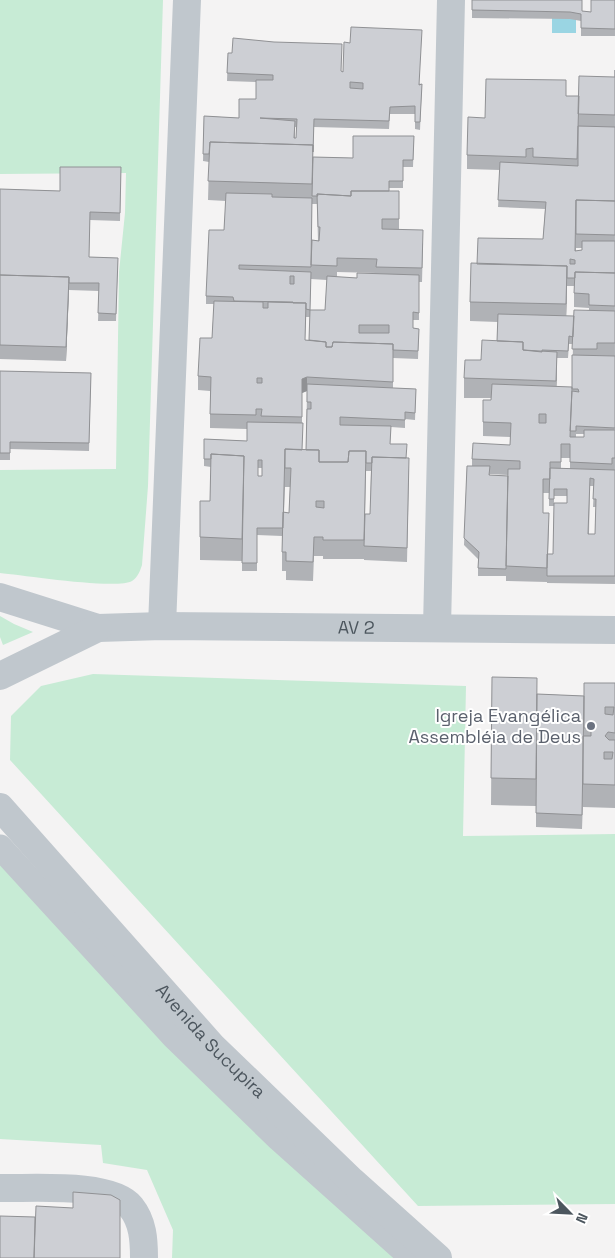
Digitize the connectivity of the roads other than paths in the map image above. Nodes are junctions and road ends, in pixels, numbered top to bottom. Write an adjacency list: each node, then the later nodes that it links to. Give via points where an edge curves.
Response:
1 (187, 0): 4 (street)
2 (452, 0): 6 (street)
3 (0, 597): 5 (street, AV 2)
4 (162, 626): 5 (street, AV 2); 6 (street, AV 2)
5 (98, 628): 8 (street, AV 2)
6 (437, 628): 7 (street, AV 2)
7 (615, 630)
8 (0, 676)
9 (0, 807): 14 (street, Avenida Sucupira, via 212,1046 352,1181)
10 (0, 847): 13 (street, via 174,1037 279,1139)
11 (0, 1188): 12 (street, via 114,1195 130,1206 140,1223)
12 (144, 1258)
13 (412, 1258)
14 (438, 1258)

